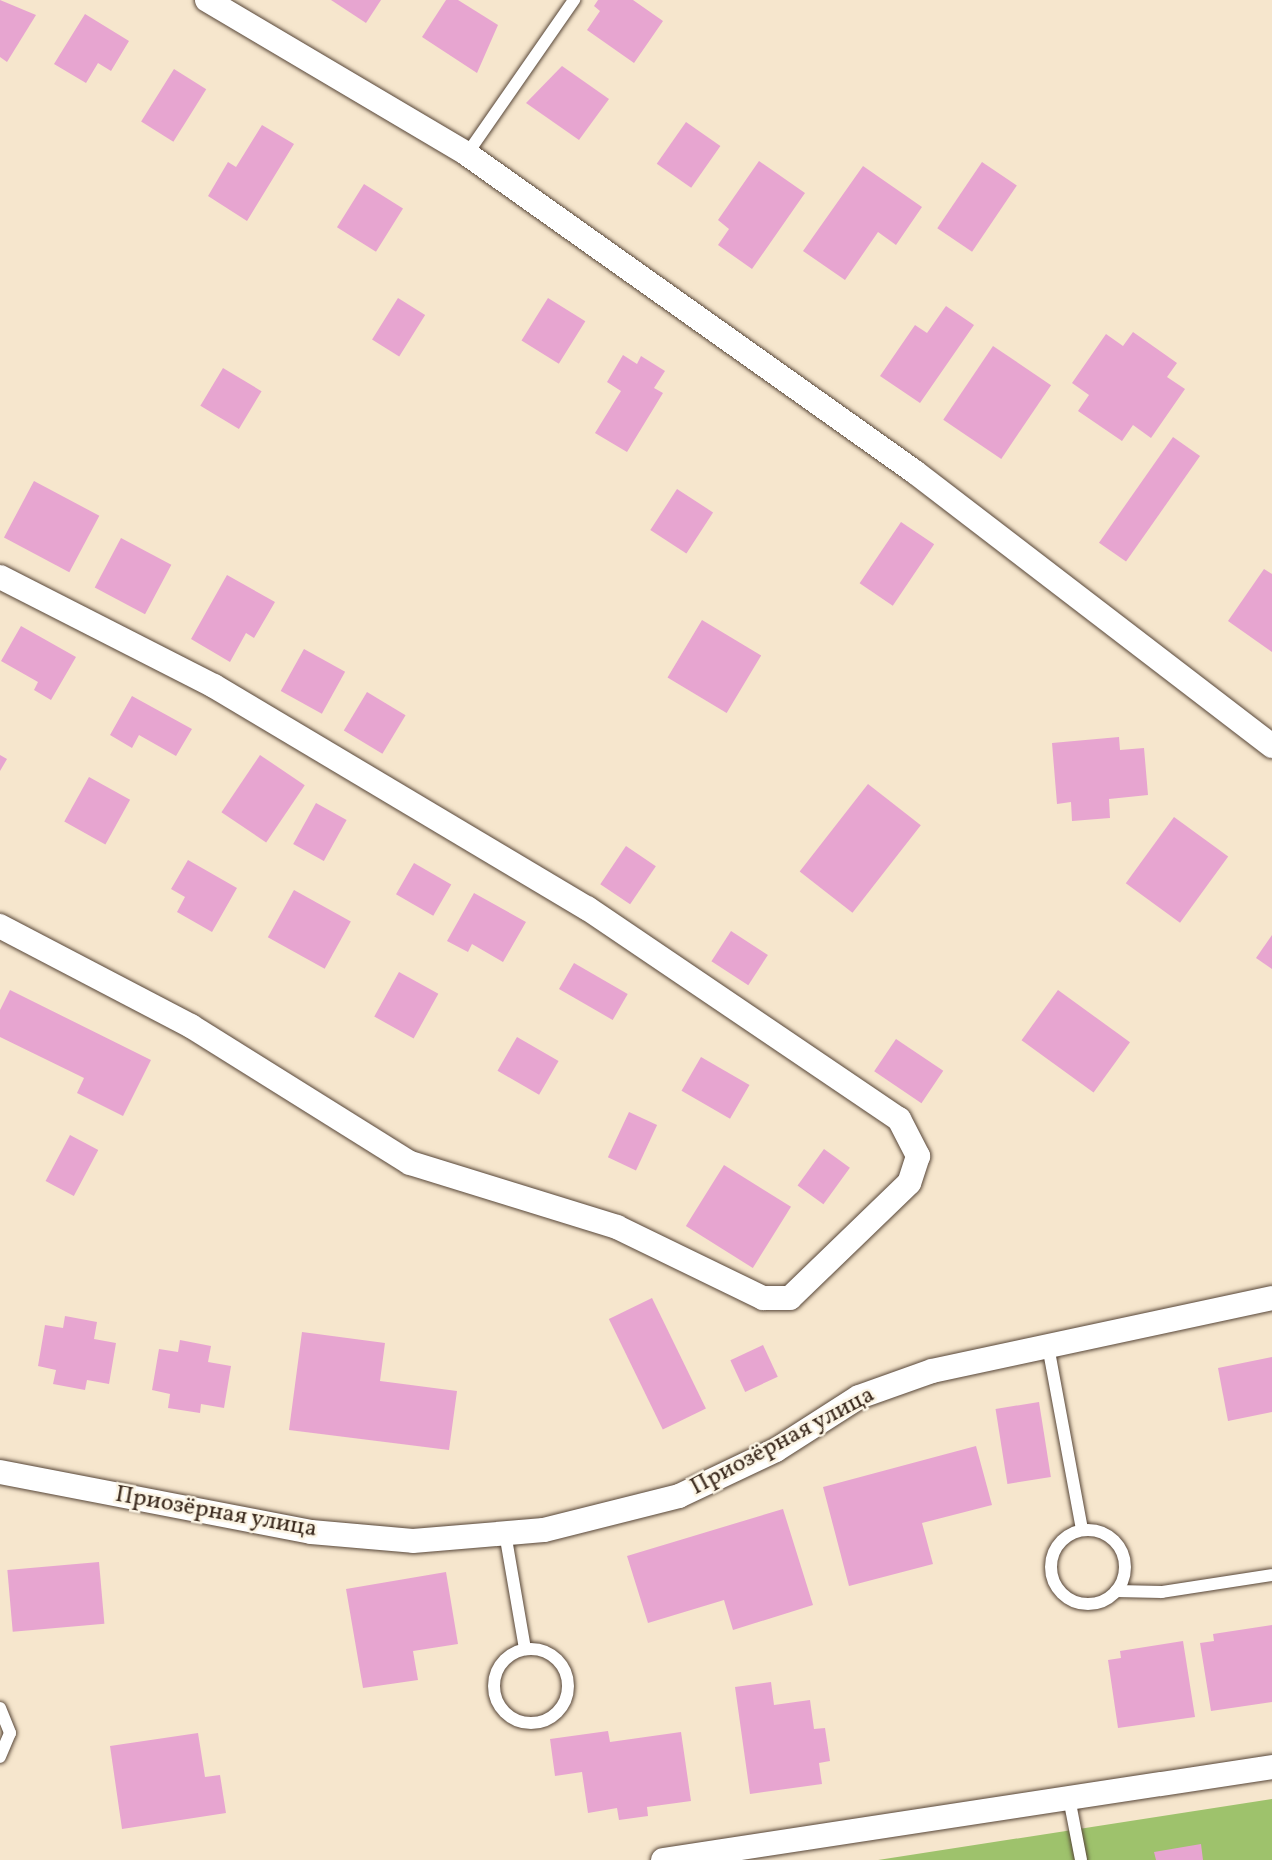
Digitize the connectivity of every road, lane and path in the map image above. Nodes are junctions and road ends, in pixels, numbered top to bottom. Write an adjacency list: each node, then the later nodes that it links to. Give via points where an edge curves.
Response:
1 (207, 0): 3 (street)
2 (574, 0): 3 (lane)
3 (467, 154): 5 (street, via 915,472)
4 (0, 577): 6 (street, via 215,686 587,908 899,1119 918,1156 909,1183 790,1297 763,1298 617,1227 410,1163 191,1026)
5 (1272, 746)
6 (0, 926)
7 (1272, 1298): 8 (street, Приозёрная улица)
8 (1048, 1346): 10 (lane); 11 (street, Приозёрная улица, via 932,1371 859,1398 775,1450 678,1496 544,1530)
9 (0, 1472): 11 (street, Приозёрная улица, via 312,1532 413,1541)
10 (1082, 1530): 13 (lane, via 1107,1535 1123,1555); 13 (lane, via 1060,1542 1052,1579 1080,1603)
11 (505, 1533): 14 (lane)
12 (1272, 1575): 13 (lane, via 1162,1592)
13 (1115, 1591)
14 (525, 1649): 14 (lane, via 503,1661 494,1685 502,1709 536,1722 559,1710 568,1686 550,1654)
15 (0, 1708): 16 (lane, via 10,1733)
16 (0, 1757)
17 (1272, 1767): 18 (street)
18 (1069, 1798): 19 (street); 20 (lane)
19 (663, 1860)
20 (1081, 1860)

